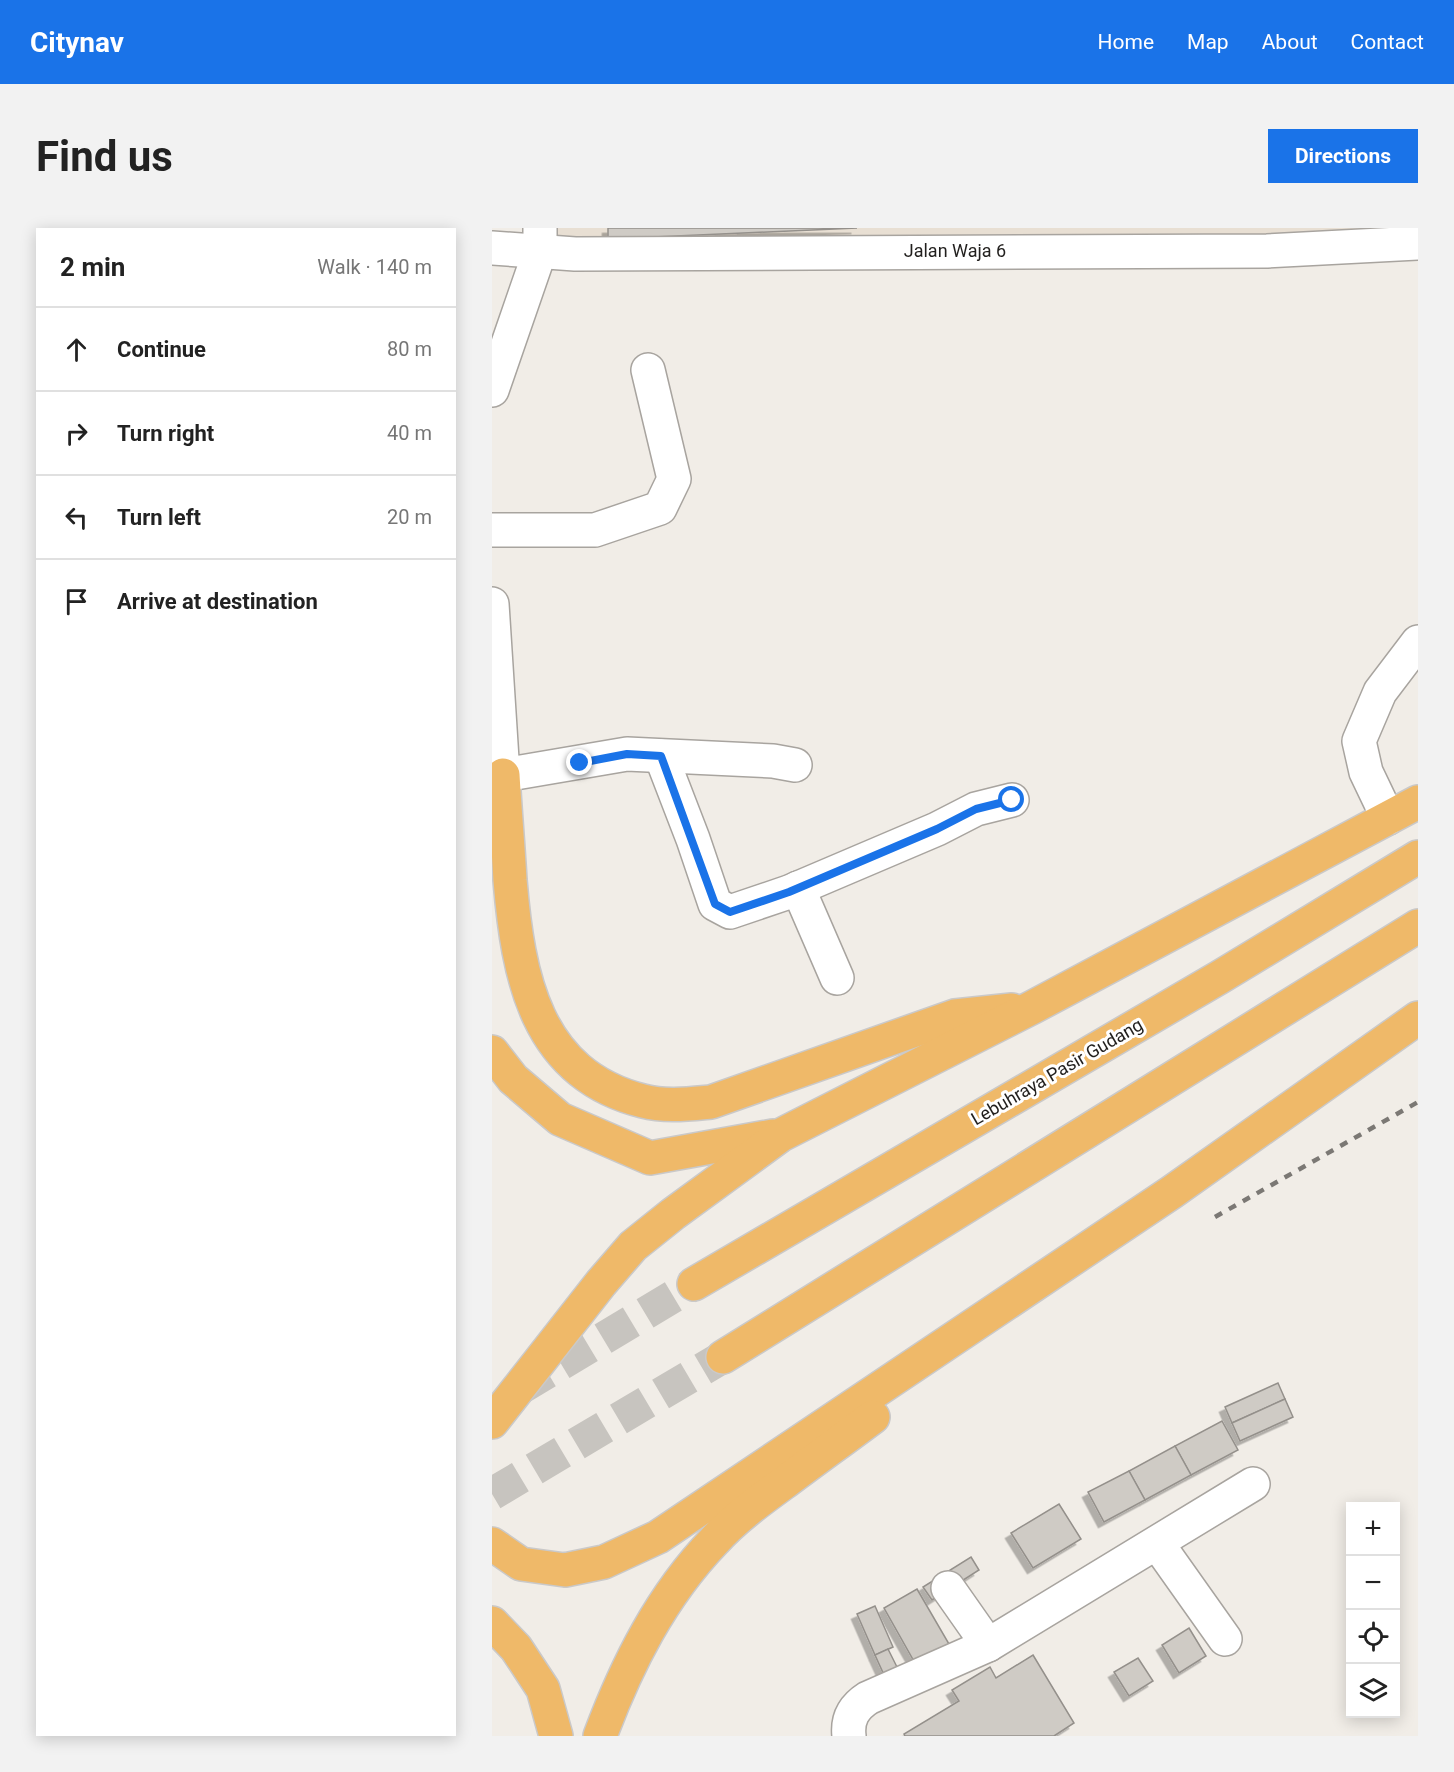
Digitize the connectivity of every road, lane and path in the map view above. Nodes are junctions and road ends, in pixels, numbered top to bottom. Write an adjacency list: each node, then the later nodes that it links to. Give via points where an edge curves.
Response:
1 (540, 240): 2 (street, Jalan Waja 6); 5 (street, Jalan Waja 6); 6 (street)
2 (598, 240): 3 (street, Jalan Waja 6)
3 (1267, 240): 4 (street, Jalan Waja 6)
4 (1418, 243)
5 (492, 248)
6 (506, 306): 8 (street)
7 (648, 370): 9 (street, via 674,479 660,508 595,530)
8 (492, 390)
9 (492, 530)
10 (492, 604): 14 (street)
11 (1418, 642): 17 (street, via 1380,692 1359,741 1366,772)
12 (661, 756): 13 (street); 14 (street, via 627,754); 19 (street, via 715,904 730,912)
13 (795, 765)
14 (503, 775): 22 (highway, via 515,933 523,974 538,1018 557,1047 580,1072 609,1089 644,1102 711,1102 955,1016)
15 (1012, 800): 19 (street, via 976,809)
16 (1418, 802): 17 (highway)
17 (1388, 818): 22 (highway)
18 (1418, 857): 27 (highway, Lebuhraya Pasir Gudang)
19 (798, 888): 21 (street)
20 (1418, 926): 28 (highway)
21 (837, 978)
22 (1033, 1007): 25 (highway)
23 (1418, 1018): 26 (highway)
24 (492, 1052): 25 (highway, via 513,1078 560,1119 650,1158)
25 (781, 1135): 29 (highway, via 633,1246)
26 (1172, 1192): 32 (highway, via 658,1537 604,1562 565,1570 520,1564); 38 (highway, via 761,1500 715,1539 679,1582 645,1633)
27 (694, 1284)
28 (723, 1357)
29 (492, 1422)
30 (1253, 1484): 31 (street)
31 (1157, 1542): 35 (street); 36 (street)
32 (492, 1544)
33 (948, 1588): 36 (street)
34 (492, 1623): 37 (highway, via 516,1648 543,1689)
35 (1225, 1639)
36 (988, 1645): 39 (street, via 857,1705)
37 (556, 1736)
38 (600, 1736)
39 (849, 1736)

